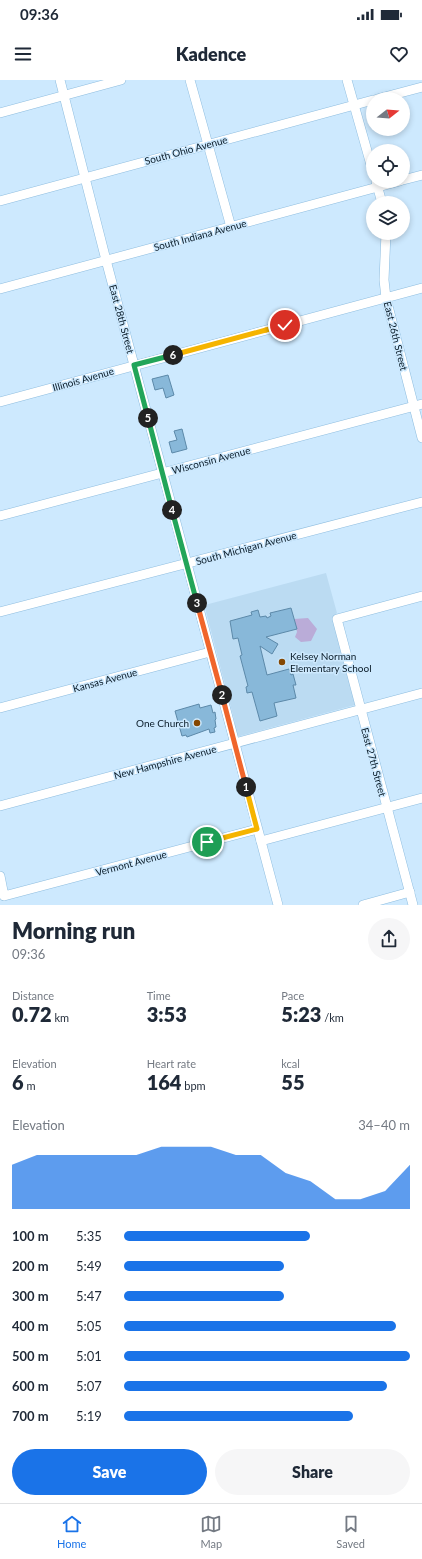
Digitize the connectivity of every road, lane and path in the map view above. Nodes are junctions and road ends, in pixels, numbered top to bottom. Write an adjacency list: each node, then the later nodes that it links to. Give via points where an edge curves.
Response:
1 (60, 80): 7 (street, East 28th Street)
2 (122, 80): 7 (street)
3 (190, 80): 11 (street)
4 (347, 80): 9 (street)
5 (422, 87): 6 (street)
6 (404, 92)
7 (64, 96): 10 (street); 14 (street, East 28th Street)
8 (366, 102): 9 (street, South Ohio Avenue)
9 (354, 105): 11 (street, South Ohio Avenue); 12 (street)
10 (0, 113)
11 (208, 144): 14 (street, South Ohio Avenue); 18 (street)
12 (366, 147)
13 (422, 175): 15 (street, South Indiana Avenue)
14 (85, 177): 17 (street, South Ohio Avenue); 20 (street, East 28th Street)
15 (410, 179)
16 (366, 187): 18 (street, South Indiana Avenue)
17 (0, 201)
18 (231, 227): 20 (street, South Indiana Avenue)
19 (386, 240): 23 (street, East 26th Street)
20 (106, 260): 22 (street, South Indiana Avenue); 24 (street, East 28th Street)
21 (422, 288): 23 (street, Illinois Avenue)
22 (0, 289)
23 (386, 298): 24 (street, Illinois Avenue); 26 (street, East 26th Street)
24 (134, 365): 25 (street, Illinois Avenue); 28 (street, East 28th Street)
25 (0, 402)
26 (418, 405): 27 (street, East 26th Street); 28 (street, Wisconsin Avenue)
27 (422, 438)
28 (162, 473): 30 (street, Wisconsin Avenue); 31 (street, East 28th Street)
29 (422, 502): 31 (street, South Michigan Avenue)
30 (0, 516)
31 (186, 563): 33 (street, South Michigan Avenue); 34 (street, East 28th Street)
32 (422, 596): 37 (street, East 27th Street, via 337,619)
33 (0, 612)
34 (210, 652): 36 (street, Kansas Avenue); 38 (street, East 28th Street)
35 (422, 693): 37 (street, New Hampshire Avenue)
36 (0, 708)
37 (360, 710): 38 (street, New Hampshire Avenue); 41 (street, East 27th Street)
38 (234, 743): 40 (street, New Hampshire Avenue); 42 (street, East 28th Street)
39 (422, 798): 41 (street)
40 (0, 806)
41 (387, 807): 43 (street); 45 (street, East 27th Street)
42 (257, 829): 43 (street, East 28th Street); 44 (street, Vermont Avenue, via 4,896)
43 (261, 841): 46 (street, East 28th Street)
44 (0, 876)
45 (410, 892): 47 (street); 48 (street, East 27th Street)
46 (278, 905)
47 (363, 905)
48 (413, 905)

